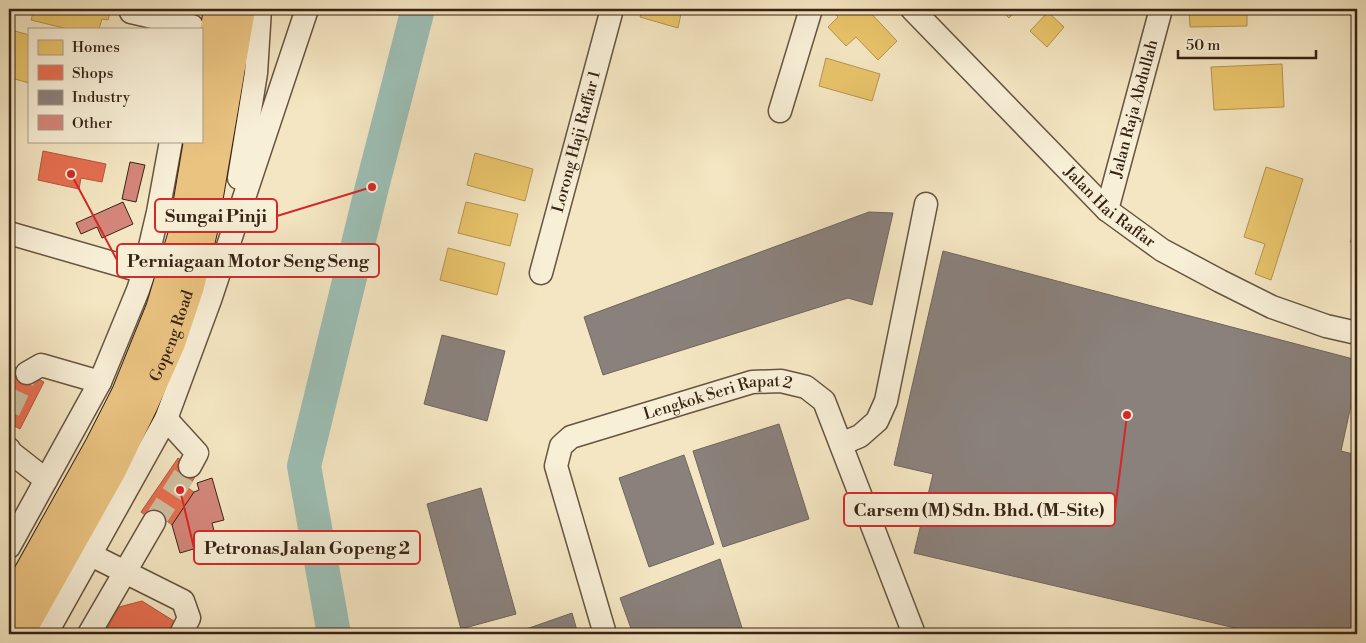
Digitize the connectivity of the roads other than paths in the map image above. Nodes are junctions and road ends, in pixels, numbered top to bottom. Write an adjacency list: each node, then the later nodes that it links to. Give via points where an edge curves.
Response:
1 (218, 9): 12 (highway)
2 (241, 9): 24 (highway, Gopeng Road, via 203,231 190,286 171,343)
3 (260, 9): 20 (street, via 256,73 245,146)
4 (307, 9): 20 (street)
5 (612, 9): 19 (street, Lorong Haji Raffar 1)
6 (811, 9): 11 (street)
7 (912, 9): 16 (street, Jalan Hai Raffar)
8 (1161, 9): 16 (street, Jalan Raja Abdullah)
9 (131, 12): 10 (street)
10 (193, 21)
11 (780, 111)
12 (202, 112)
13 (171, 142): 18 (street)
14 (198, 142): 24 (highway, via 182,236)
15 (926, 204): 26 (street, via 886,401 877,421 860,436)
16 (1107, 210): 21 (street, Jalan Hai Raffar, via 1162,250 1220,281 1272,306 1326,326)
17 (9, 233): 18 (street)
18 (144, 272): 23 (street)
19 (541, 273)
20 (210, 300): 25 (street)
21 (1357, 333)
22 (27, 373): 23 (street, via 41,365)
23 (100, 382): 29 (street)
24 (135, 399): 34 (highway, Gopeng Road, via 99,446); 35 (highway, Gopeng Road, via 112,470)
25 (166, 420): 28 (street, via 197,453); 32 (street)
26 (841, 444): 39 (street, Lengkok Seri Rapat 2, via 824,401 806,387 781,381 752,382 571,437 561,446 556,466); 40 (street, Lengkok Seri Rapat 2)
27 (9, 449): 29 (street)
28 (190, 466)
29 (46, 480): 31 (street)
30 (154, 522): 33 (street)
31 (9, 547)
32 (91, 555): 33 (street); 36 (street)
33 (124, 572): 37 (street); 38 (street, via 183,601 189,618)
34 (9, 608)
35 (20, 634)
36 (46, 634)
37 (89, 634)
38 (181, 634)
39 (606, 634)
40 (914, 634)

